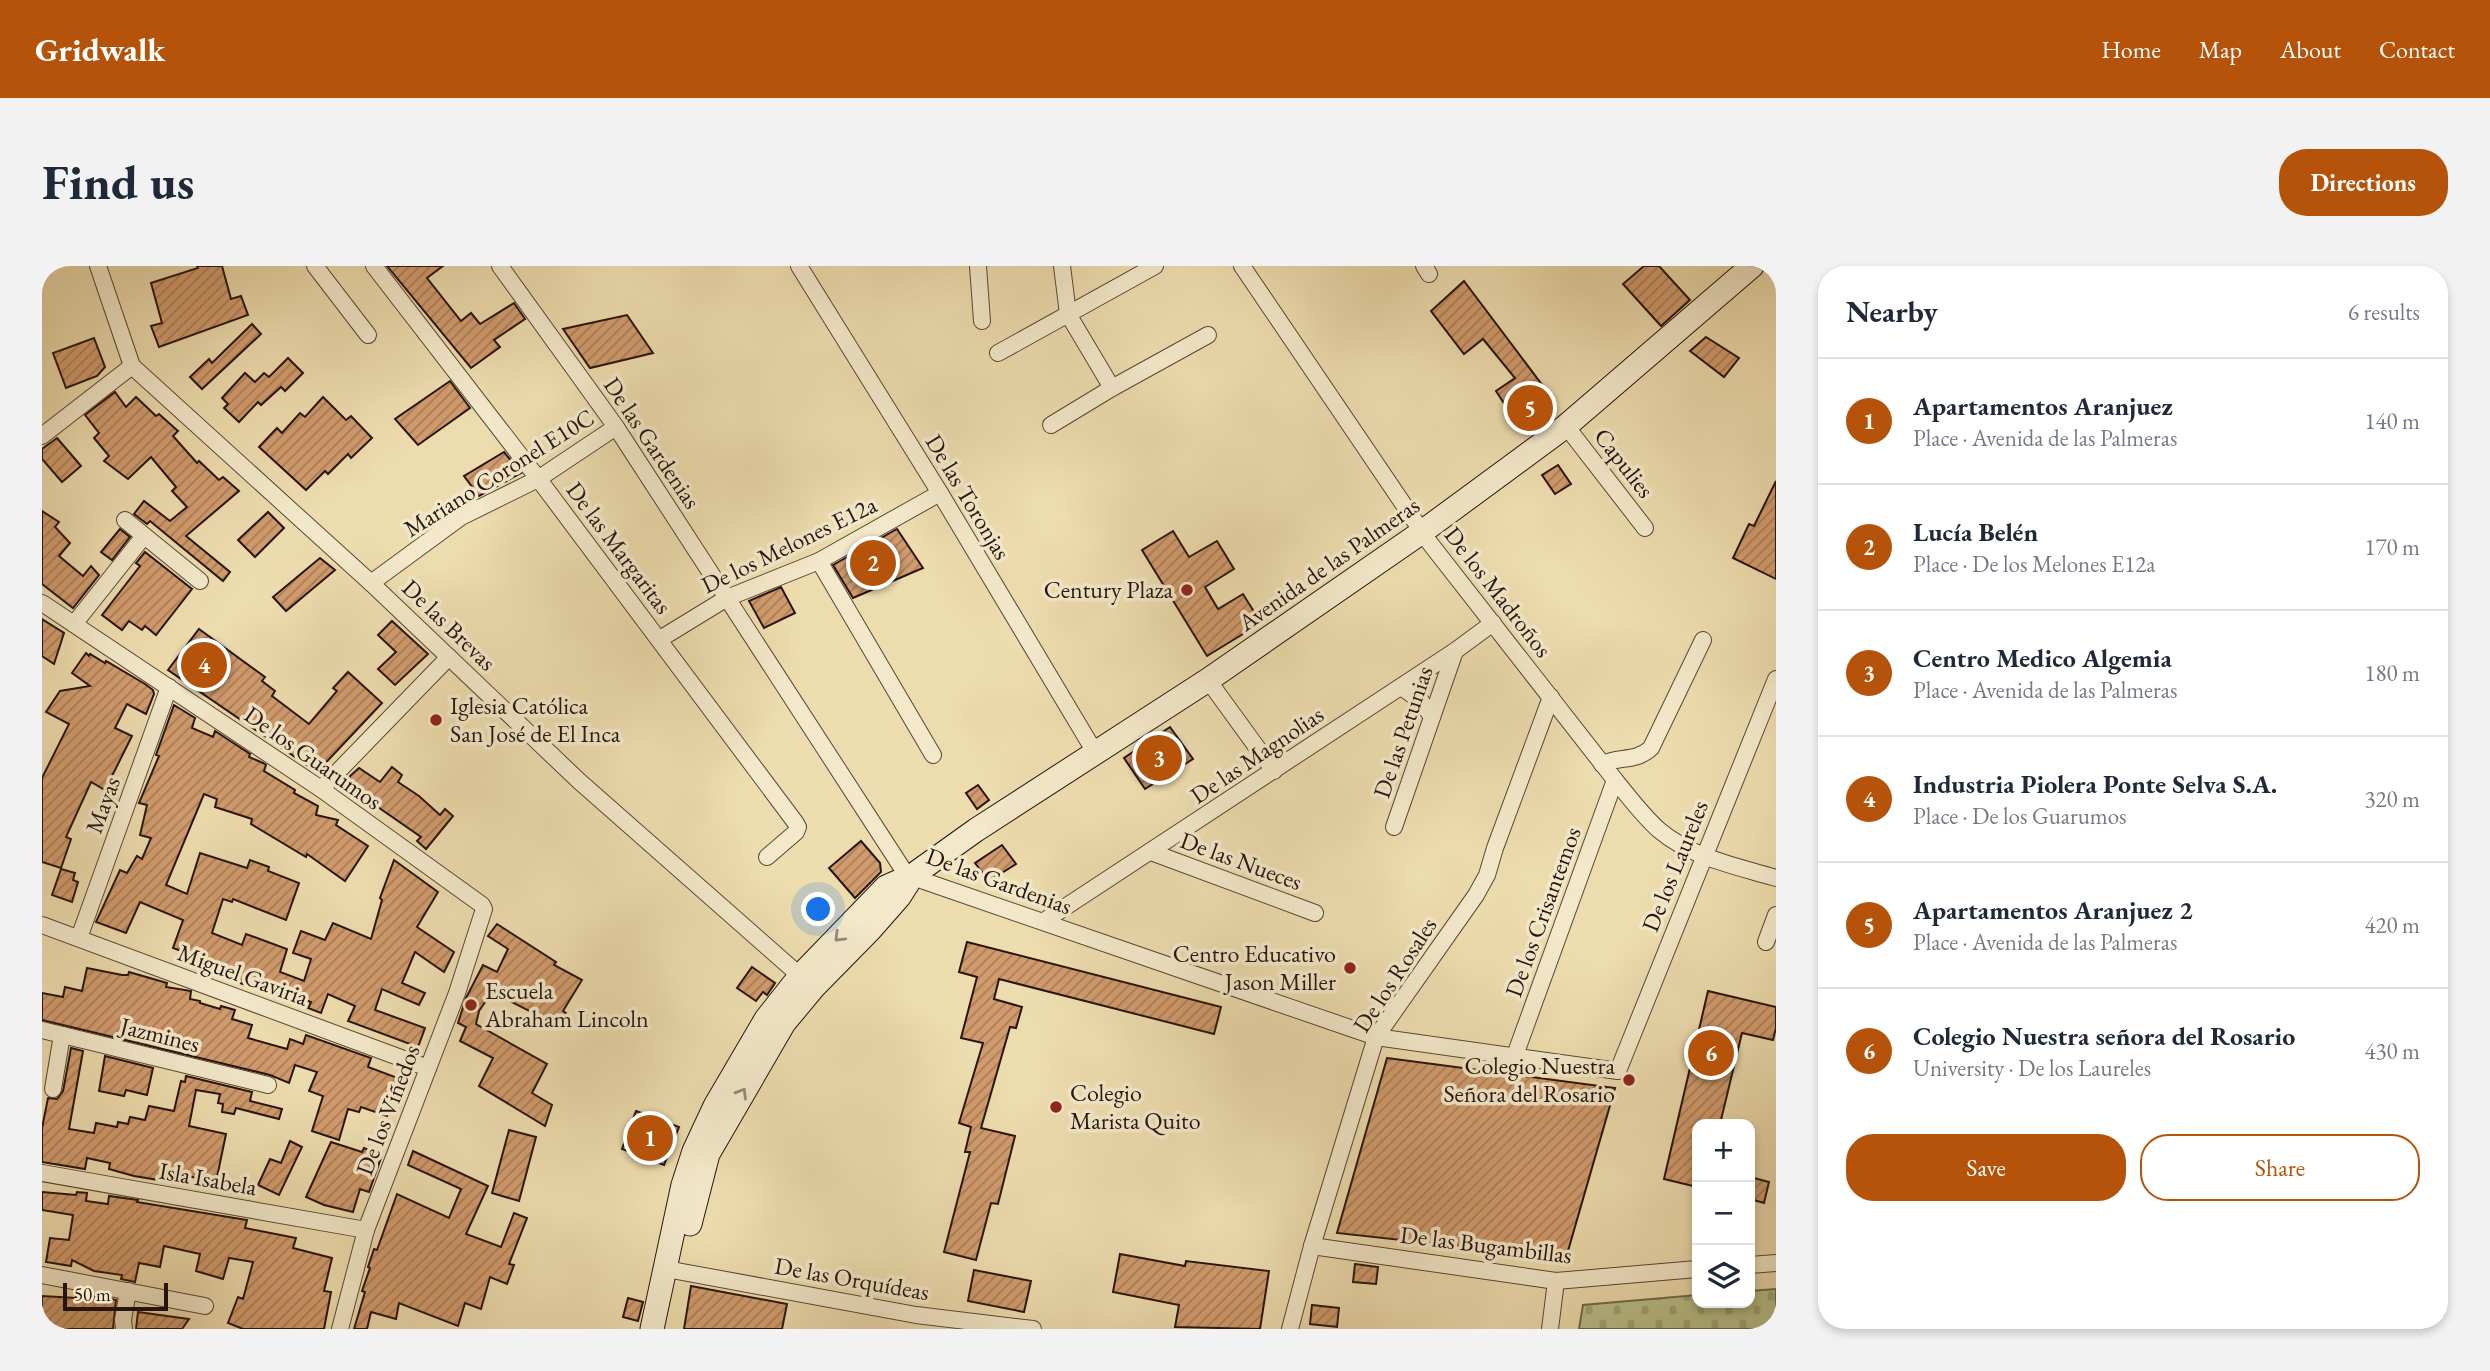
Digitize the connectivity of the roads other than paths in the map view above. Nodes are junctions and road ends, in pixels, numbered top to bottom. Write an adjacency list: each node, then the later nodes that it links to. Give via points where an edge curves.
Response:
1 (98, 266): 16 (street, De las Brevas)
2 (315, 266): 13 (street)
3 (374, 266): 22 (street, De las Margaritas)
4 (500, 266): 20 (street, De las Gardenias)
5 (799, 266): 23 (street, De las Toronjas)
6 (978, 266): 12 (street)
7 (1062, 266): 11 (street)
8 (1155, 266): 11 (street)
9 (1242, 266): 26 (street, De los Madroños)
10 (1749, 267): 19 (street, Avenida de las Palmeras)
11 (1068, 314): 15 (street); 17 (street)
12 (982, 321)
13 (368, 335)
14 (1208, 335): 17 (street)
15 (998, 353)
16 (132, 366): 21 (street); 30 (street, De las Brevas)
17 (1112, 388): 18 (street)
18 (1051, 425)
19 (1566, 426): 25 (street, Capulies); 26 (street, Avenida de las Palmeras)
20 (616, 428): 22 (street, Mariano Coronel E10C); 31 (street, De las Gardenias)
21 (42, 436)
22 (538, 479): 30 (street, Mariano Coronel E10C, via 461,517); 35 (street, De las Margaritas)
23 (940, 493): 28 (street, De los Melones E12a); 45 (street, De las Toronjas)
24 (125, 520): 27 (street)
25 (1645, 528)
26 (1422, 532): 33 (street, De los Madroños); 40 (street, Avenida de las Palmeras)
27 (145, 536): 29 (street); 34 (street)
28 (819, 561): 31 (street, De los Melones E12a); 46 (street)
29 (200, 581)
30 (371, 583): 38 (street, De las Brevas)
31 (727, 598): 35 (street, De los Melones E12a); 55 (street, De las Gardenias, via 880,837 904,871)
32 (42, 603): 34 (street, De los Guarumos)
33 (1493, 623): 37 (street, De las Magnolias); 43 (street, De los Madroños)
34 (74, 624): 41 (street, De los Guarumos)
35 (660, 639): 54 (street, De las Margaritas, via 798,827)
36 (1703, 640): 47 (street, via 1651,748 1636,758)
37 (1455, 652): 42 (street, De las Magnolias); 44 (street, De las Petunias)
38 (449, 657): 50 (street); 64 (street, De las Brevas, via 579,781)
39 (1776, 679): 53 (street, De los Laureles)
40 (1209, 680): 45 (street, Avenida de las Palmeras); 48 (street)
41 (169, 687): 50 (street, De los Guarumos); 62 (street, Mayas)
42 (1401, 687): 44 (street, via 1421,701); 48 (street, De las Magnolias)
43 (1552, 697): 47 (street, De los Madroños); 67 (street, De los Rosales, via 1487,875)
44 (1432, 717): 51 (street, De las Petunias)
45 (1096, 754): 55 (street, Avenida de las Palmeras)
46 (933, 755)
47 (1602, 764): 49 (street, De los Madroños)
48 (1274, 771): 52 (street, De las Magnolias)
49 (1615, 780): 53 (street, De los Madroños, via 1658,829); 68 (street, De los Crisantemos)
50 (321, 789): 57 (street, De los Guarumos)
51 (1394, 827)
52 (1152, 852): 58 (street, De las Nueces); 60 (street, De las Magnolias)
53 (1704, 856): 56 (street, De los Madroños); 70 (street, De los Laureles)
54 (768, 857)
55 (913, 875): 60 (street, De las Gardenias); 64 (street, Avenida de las Palmeras, via 886,887)
56 (1776, 878)
57 (484, 909): 69 (street, De los Viñedos)
58 (1315, 913)
59 (1776, 915): 63 (street)
60 (1044, 921): 67 (street, De las Gardenias)
61 (42, 925): 62 (street, Miguel Gaviria)
62 (79, 938): 69 (street, Miguel Gaviria)
63 (1766, 942)
64 (807, 981): 78 (street, Avenida de las Palmeras, via 766,1018 699,1139 683,1185)
65 (42, 1030): 66 (street, Jazmines)
66 (62, 1035): 71 (street, Jazmines); 72 (street)
67 (1376, 1038): 68 (street, De las Gardenias); 75 (street, De los Rosales)
68 (1514, 1058): 70 (street, De las Gardenias)
69 (428, 1068): 74 (street, De los Viñedos)
70 (1618, 1071)
71 (268, 1085)
72 (52, 1088)
73 (42, 1173): 74 (street, Isla Isabela)
74 (366, 1230): 86 (street, De los Viñedos)
75 (1312, 1246): 81 (street, De las Bugambillas); 90 (street, De los Rosales)
76 (1776, 1263): 77 (street)
77 (1755, 1265)
78 (671, 1269): 84 (street, De las Orquídeas); 87 (street, Avenida de las Palmeras); 88 (street, Avenida de las Palmeras)
79 (1692, 1269): 81 (street, De las Bugambillas)
80 (42, 1275): 82 (street)
81 (1556, 1281): 91 (street)
82 (128, 1291): 83 (street); 85 (street)
83 (205, 1306)
84 (915, 1322): 89 (street, De las Orquídeas)
85 (124, 1329)
86 (340, 1329)
87 (652, 1329)
88 (666, 1329)
89 (1033, 1329)
90 (1290, 1329)
91 (1550, 1329)

